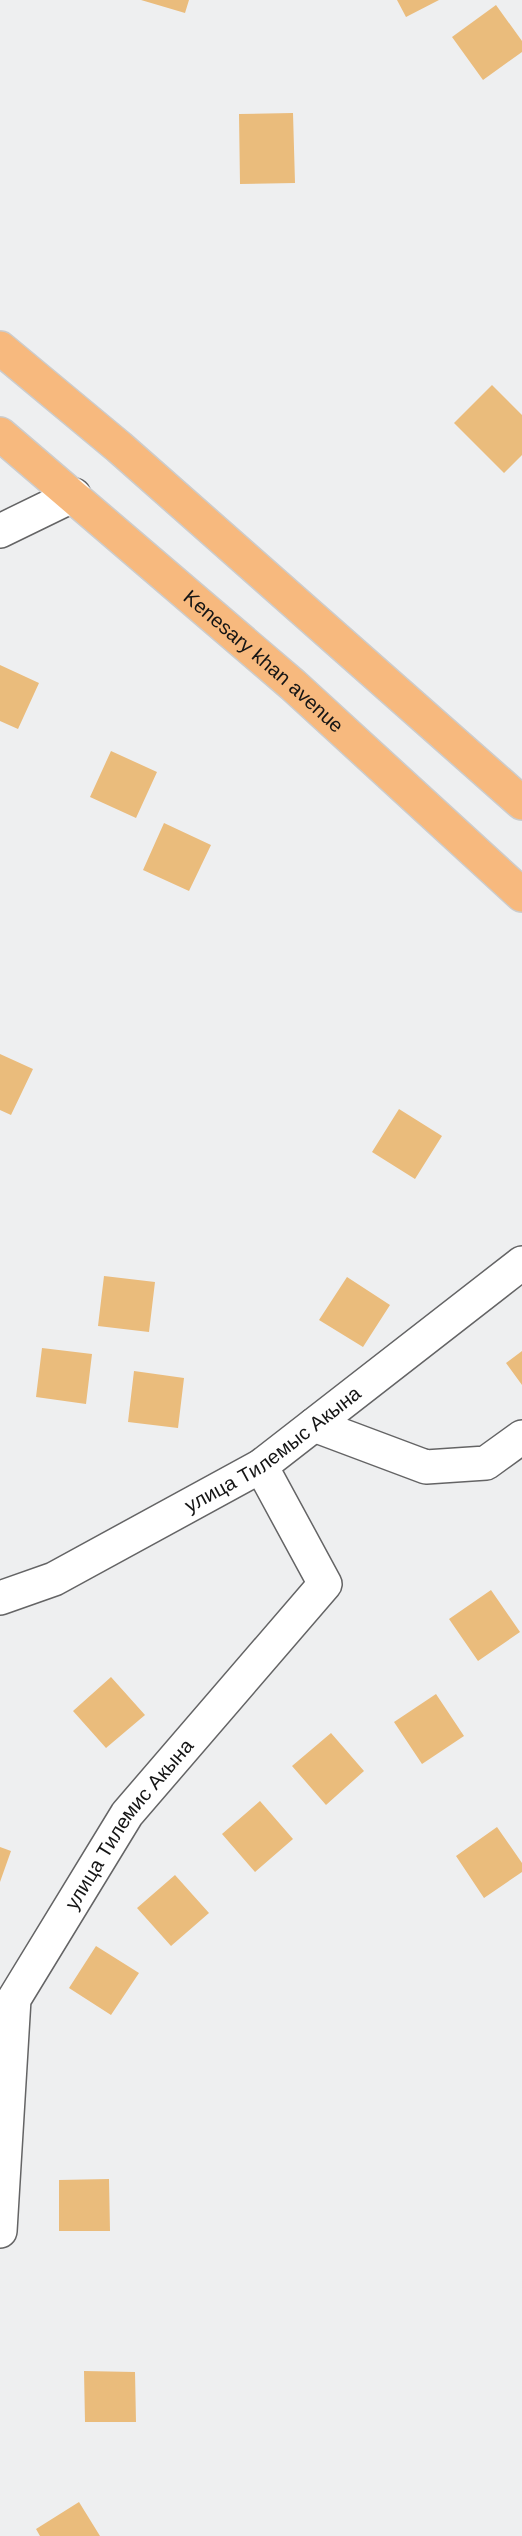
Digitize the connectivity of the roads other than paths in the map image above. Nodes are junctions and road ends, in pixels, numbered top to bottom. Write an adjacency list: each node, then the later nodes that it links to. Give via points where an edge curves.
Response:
1 (0, 348): 5 (main road, via 119,447)
2 (0, 434): 3 (main road, Kenesary khan avenue)
3 (74, 495): 4 (street); 6 (main road, Kenesary khan avenue, via 292,685)
4 (0, 531)
5 (522, 803)
6 (522, 895)
7 (522, 1263): 8 (street, улица Тилемыс Акына)
8 (314, 1425): 9 (street, via 426,1467 486,1463); 10 (street, улица Тилемыс Акына)
9 (522, 1437)
10 (261, 1466): 11 (street, улица Тилемыс Акына, via 54,1579); 12 (street, улица Тилемис Акына, via 325,1584 127,1814 14,2000)
11 (0, 1598)
12 (0, 2231)

